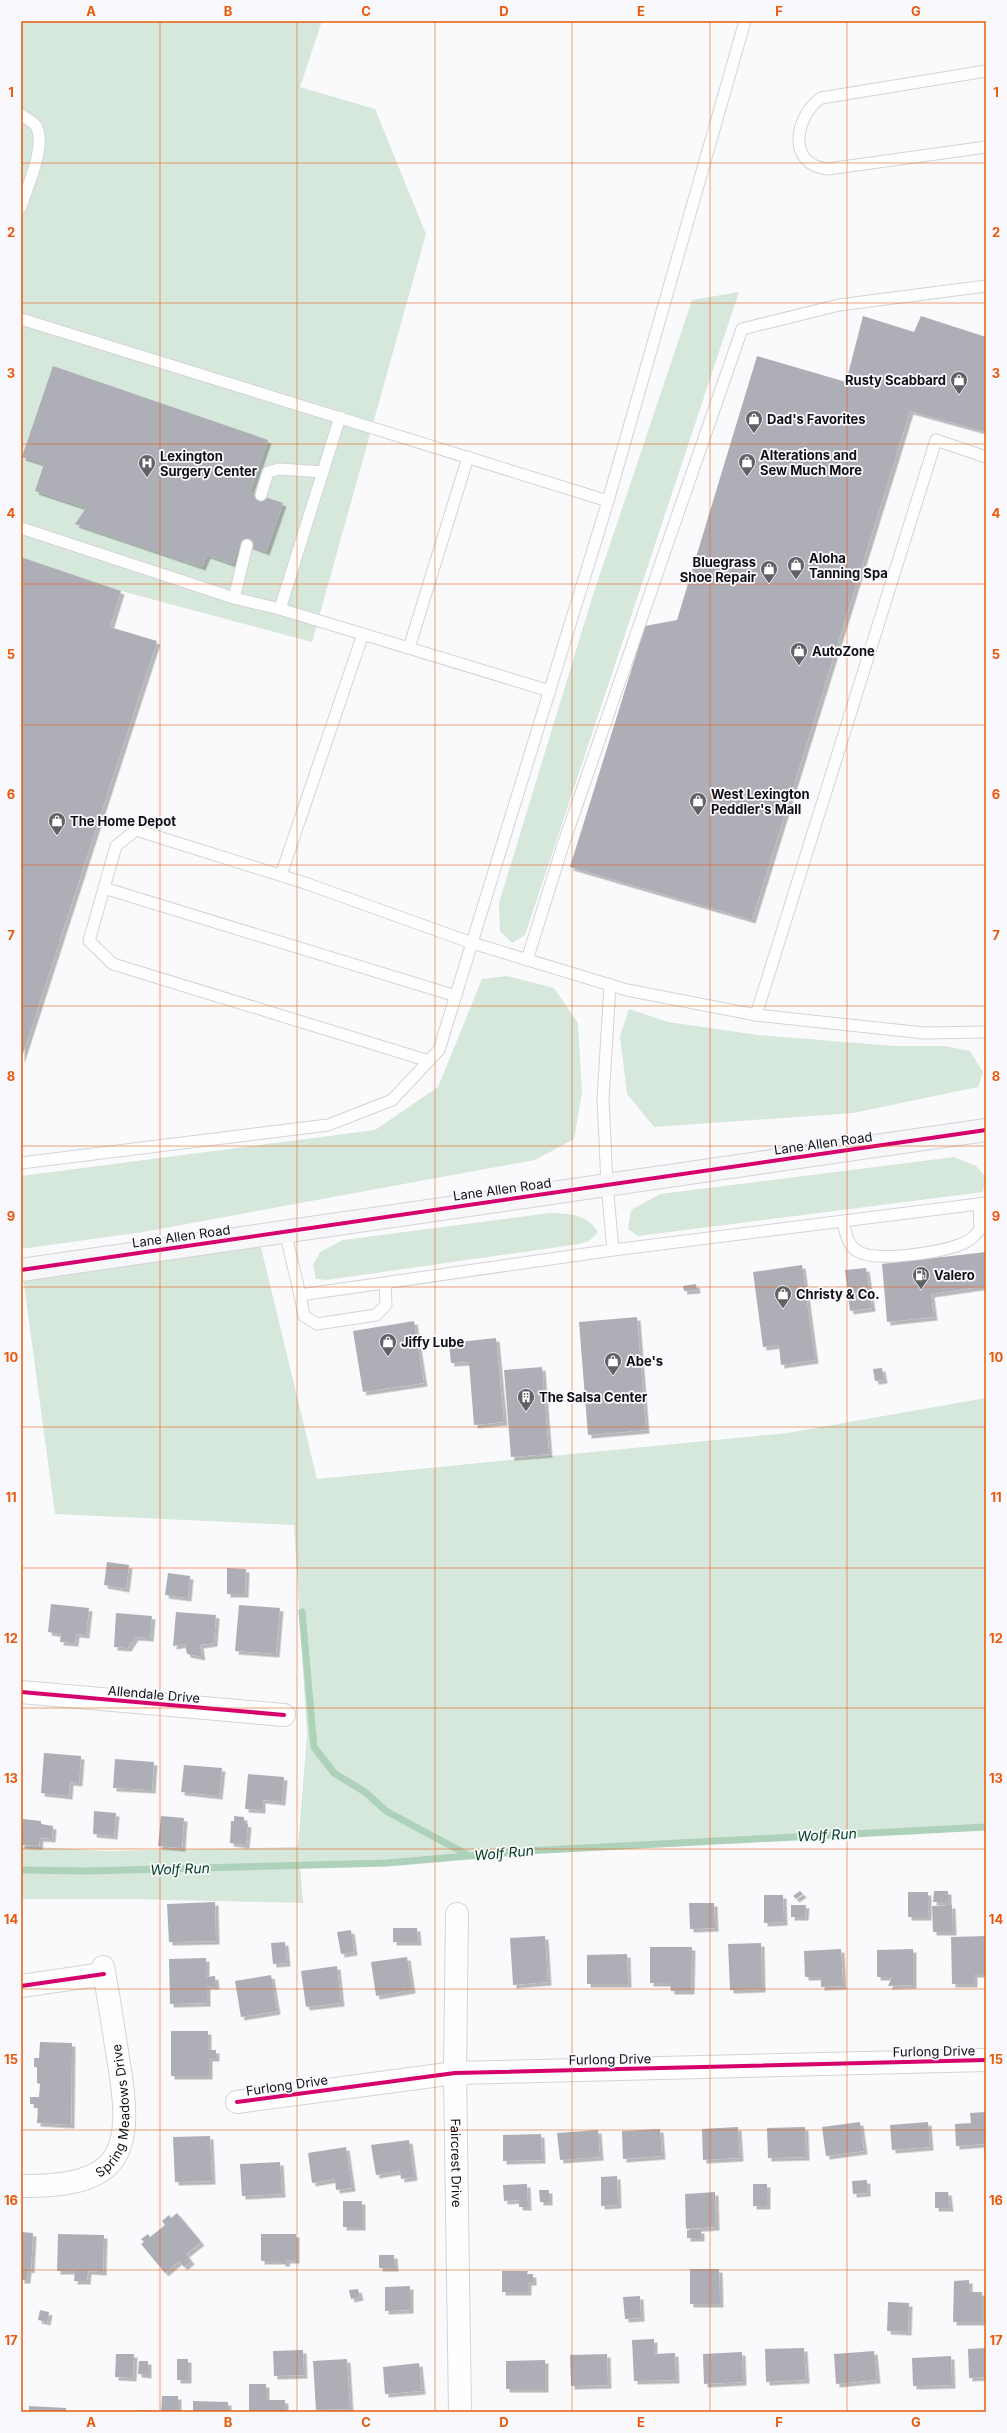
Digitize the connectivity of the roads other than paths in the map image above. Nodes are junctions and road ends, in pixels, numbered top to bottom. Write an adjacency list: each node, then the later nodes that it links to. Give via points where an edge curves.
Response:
1 (745, 21): 13 (lane)
2 (986, 71): 4 (lane, via 821,98 811,105 806,114 798,140 803,155 811,163 819,168 828,169)
3 (21, 114): 5 (lane, via 36,126 39,136 39,149)
4 (986, 147)
5 (21, 207)
6 (986, 286): 24 (lane, via 839,305 742,329 563,845)
7 (21, 319): 8 (lane)
8 (340, 417): 9 (lane); 11 (lane)
9 (468, 457): 13 (lane); 19 (lane)
10 (986, 457): 27 (lane, via 936,440)
11 (323, 472): 12 (lane, via 280,469 268,472); 17 (lane)
12 (261, 495)
13 (608, 501): 20 (lane)
14 (21, 528): 16 (lane)
15 (247, 545): 16 (lane)
16 (234, 598): 17 (lane)
17 (280, 609): 18 (lane)
18 (363, 634): 19 (lane); 21 (lane)
19 (409, 648): 20 (lane)
20 (550, 691): 23 (lane)
21 (281, 875): 22 (lane, via 136,830 116,846); 23 (lane)
22 (104, 888): 26 (lane); 29 (lane, via 89,940 112,964)
23 (472, 943): 24 (lane); 26 (lane)
24 (527, 960): 25 (lane)
25 (610, 985): 27 (lane); 32 (lane, via 604,1099)
26 (456, 996): 29 (lane, via 439,1050)
27 (756, 1015): 28 (lane, via 924,1032)
28 (986, 1032)
29 (429, 1060): 31 (lane, via 392,1100 328,1125)
30 (986, 1130): 32 (main road, Lane Allen Road)
31 (21, 1163)
32 (607, 1184): 35 (main road, Lane Allen Road); 36 (lane)
33 (982, 1204): 34 (lane); 34 (lane, via 980,1229 975,1236 964,1243 945,1249 914,1254 868,1255 858,1252 848,1242)
34 (843, 1222): 36 (lane)
35 (285, 1231): 37 (main road, Lane Allen Road); 39 (lane)
36 (613, 1250): 38 (lane)
37 (21, 1270)
38 (385, 1282): 39 (lane); 39 (lane, via 386,1305 376,1314 317,1324 304,1316)
39 (300, 1295)
40 (21, 1692): 41 (street, Allendale Drive)
41 (284, 1715)
42 (457, 1914): 45 (street, Faircrest Drive)
43 (21, 1986): 47 (street, Spring Meadows Drive, via 103,1971 126,2100 124,2134 117,2155 103,2170 86,2180 67,2185)
44 (986, 2060): 45 (street, Furlong Drive)
45 (455, 2073): 46 (street, Furlong Drive); 48 (street, Faircrest Drive)
46 (236, 2102)
47 (21, 2186)
48 (460, 2412)

